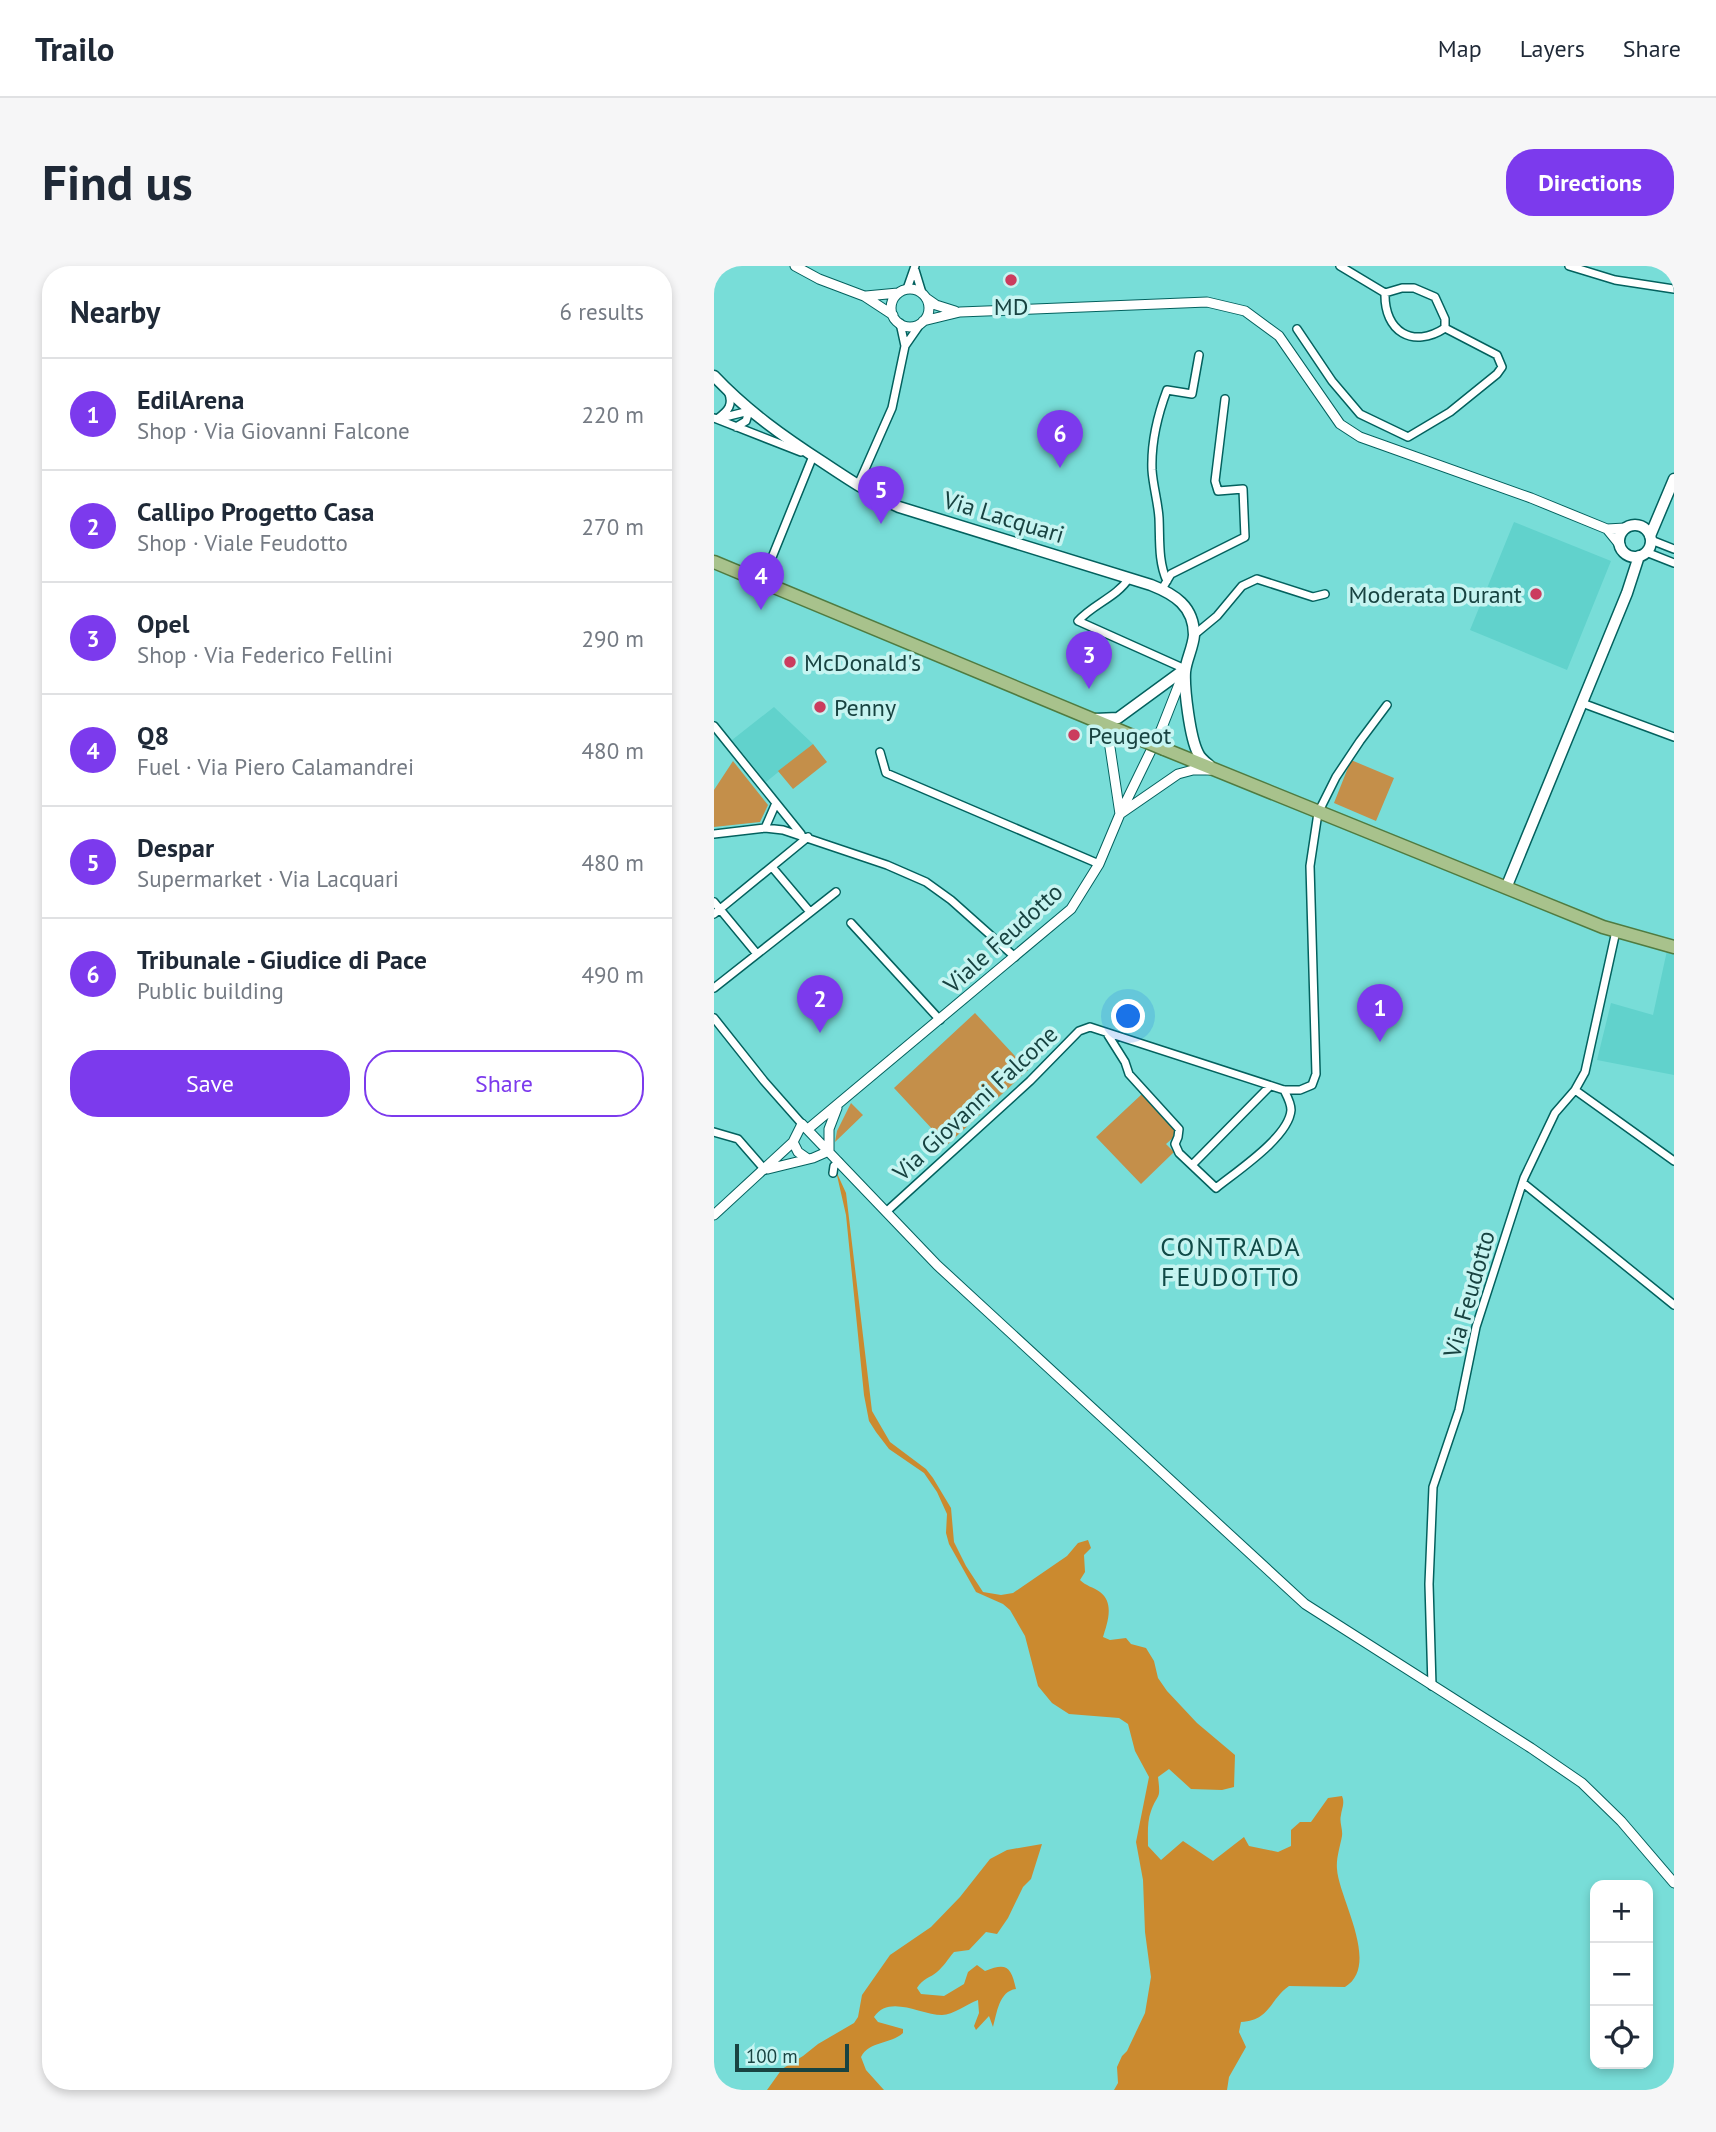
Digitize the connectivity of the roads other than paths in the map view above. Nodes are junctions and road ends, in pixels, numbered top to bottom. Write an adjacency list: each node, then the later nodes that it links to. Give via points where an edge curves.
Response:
1 (795, 266): 8 (street)
2 (1339, 266): 7 (street)
3 (1569, 266): 5 (street, via 1615,280)
4 (915, 268): 6 (street); 9 (street)
5 (1674, 289)
6 (903, 291): 8 (street); 9 (street); 11 (street, via 892,303)
7 (1385, 293): 14 (street, via 1402,288 1435,297); 14 (street, via 1389,319 1397,329 1419,338 1434,336)
8 (864, 296): 11 (street)
9 (924, 296): 10 (street); 12 (street, via 928,313)
10 (960, 312): 12 (street); 25 (street, via 1207,302 1245,311 1279,336 1340,424 1360,437)
11 (893, 315): 13 (street)
12 (922, 322): 13 (street); 16 (street)
13 (900, 323): 16 (street)
14 (1445, 328): 24 (street, via 1497,355 1502,367 1450,412)
15 (1297, 329): 24 (street, via 1360,414)
16 (905, 346): 28 (street, via 892,408)
17 (1199, 355): 40 (street, via 1192,394 1167,390 1154,441)
18 (714, 376): 19 (main road, Via Lacquari)
19 (726, 389): 21 (main road, Via Lacquari); 22 (street, via 730,406)
20 (1225, 399): 40 (street, via 1215,481 1218,491 1244,489 1245,537 1171,574)
21 (749, 411): 22 (street); 23 (street, via 746,421); 26 (main road, Via Lacquari)
22 (715, 419): 23 (street)
23 (736, 427): 26 (street)
24 (1408, 437): 25 (street)
25 (1397, 450): 31 (street)
26 (814, 457): 28 (main road, Via Lacquari); 39 (street)
27 (1674, 480): 29 (main road)
28 (858, 485): 38 (main road, Via Lacquari, via 899,507)
29 (1664, 501): 30 (main road, via 1651,517); 32 (main road)
30 (1630, 527): 31 (street); 32 (main road, via 1644,528); 33 (main road, via 1620,536)
31 (1607, 529): 33 (street)
32 (1651, 538): 34 (street); 35 (main road)
33 (1622, 548): 35 (main road, via 1632,556); 41 (main road, via 1629,568)
34 (1674, 548)
35 (1642, 554): 37 (street); 41 (main road)
36 (714, 562): 39 (main road)
37 (1674, 563)
38 (1129, 578): 40 (main road, Via Lacquari); 44 (street, via 1122,589 1078,621)
39 (762, 582): 47 (main road)
40 (1164, 585): 43 (main road, Via Lacquari, via 1185,606)
41 (1627, 593): 45 (main road)
42 (1325, 594): 43 (street, via 1313,597 1257,579 1242,586)
43 (1194, 635): 44 (main road)
44 (1185, 669): 47 (main road, via 1118,718); 51 (main road, via 1194,746); 54 (street, Viale Feudotto)
45 (1582, 703): 49 (street); 60 (main road)
46 (1387, 705): 53 (street, via 1360,740)
47 (1094, 720): 51 (main road, bridge); 54 (street, via 1108,734)
48 (714, 726): 52 (street)
49 (1674, 737)
50 (880, 752): 58 (street, via 886,773)
51 (1215, 770): 53 (main road); 54 (street, via 1178,774)
52 (776, 803): 55 (street); 57 (street)
53 (1318, 813): 60 (main road); 75 (street, via 1310,866 1316,1074 1311,1085)
54 (1119, 814): 58 (street, Viale Feudotto)
55 (765, 828): 56 (street); 57 (street)
56 (714, 834)
57 (805, 836): 59 (street); 69 (street, via 926,882)
58 (1099, 864): 69 (street, Viale Feudotto, via 1071,909)
59 (772, 867): 63 (street); 64 (street)
60 (1506, 888): 66 (main road)
61 (836, 892): 64 (street)
62 (714, 902): 63 (street)
63 (717, 912): 68 (street)
64 (810, 912): 68 (street)
65 (851, 923): 72 (street)
66 (1616, 931): 67 (main road); 76 (street, Via Feudotto, via 1586,1072)
67 (1674, 947)
68 (757, 954): 70 (street)
69 (1014, 957): 72 (street, Viale Feudotto)
70 (714, 988)
71 (714, 1018): 78 (street)
72 (940, 1020): 77 (street, Viale Feudotto)
73 (1108, 1035): 74 (street, Via Giovanni Falcone); 85 (street, via 1129,1074 1179,1129 1175,1144); 89 (street, Via Giovanni Falcone, via 1090,1027 1079,1031)
74 (1270, 1086): 75 (street, Via Giovanni Falcone); 85 (street)
75 (1284, 1090): 85 (street, via 1291,1107 1286,1127 1253,1158 1216,1188)
76 (1576, 1090): 83 (street); 88 (street, Via Feudotto, via 1555,1114)
77 (834, 1109): 78 (street, Viale Feudotto); 81 (street)
78 (808, 1130): 80 (street); 81 (street)
79 (714, 1132): 86 (street, via 738,1139)
80 (793, 1142): 82 (street); 86 (street)
81 (829, 1151): 82 (street); 84 (street)
82 (808, 1159): 86 (street)
83 (1674, 1161)
84 (839, 1162): 87 (street); 89 (street)
85 (1193, 1164)
86 (765, 1170): 90 (street)
87 (833, 1173)
88 (1522, 1183): 91 (street); 92 (street, Via Feudotto, via 1476,1327 1459,1410 1433,1487 1429,1584)
89 (887, 1211): 92 (street, via 937,1265 1305,1604)
90 (714, 1215)
91 (1674, 1305)
92 (1432, 1686): 93 (street, via 1582,1783)
93 (1674, 1883)

